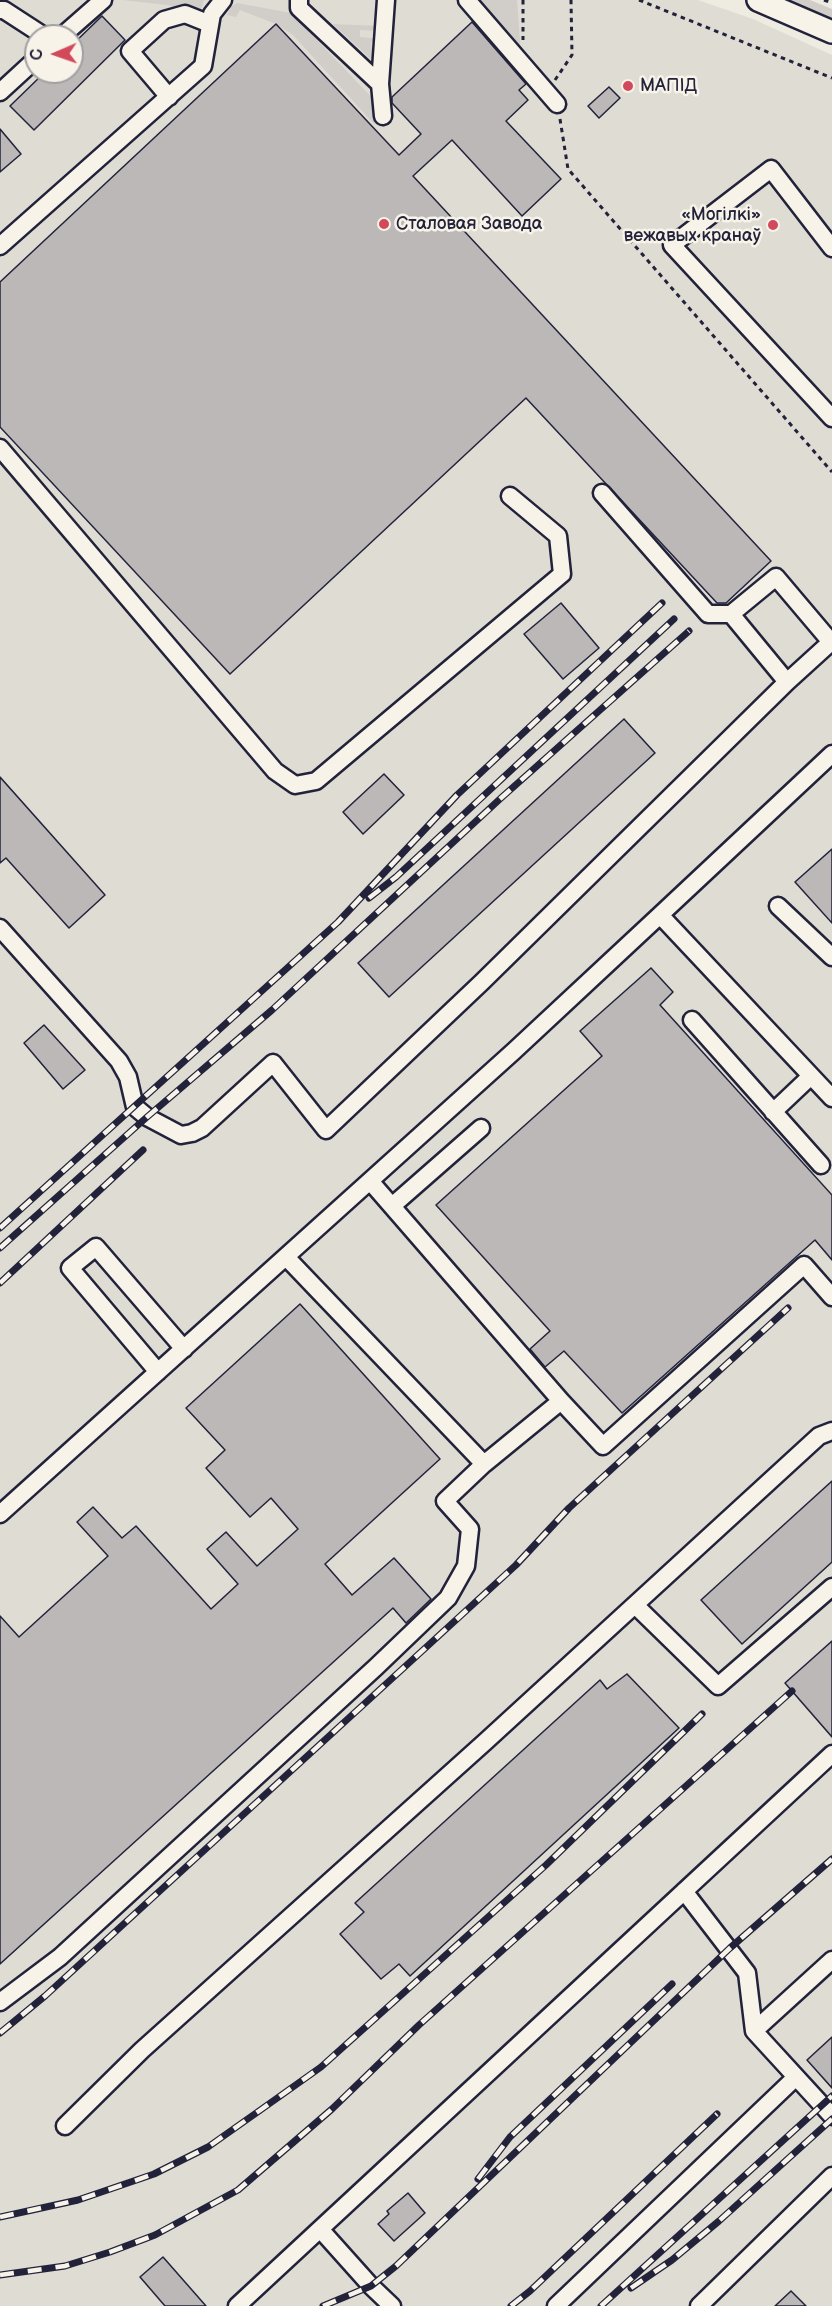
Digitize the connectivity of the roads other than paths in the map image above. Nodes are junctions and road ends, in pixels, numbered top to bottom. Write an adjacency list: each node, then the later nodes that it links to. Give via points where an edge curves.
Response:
1 (103, 0): 9 (lane)
2 (223, 0): 10 (lane, via 212,14)
3 (299, 0): 13 (lane, via 299,8)
4 (386, 0): 13 (lane)
5 (467, 0): 16 (lane)
6 (758, 0): 11 (main road)
7 (0, 9): 8 (lane)
8 (26, 24)
9 (76, 24)
10 (210, 24): 15 (lane, via 202,66); 15 (lane, via 185,14 164,20 130,51)
11 (832, 32)
12 (24, 70): 14 (lane)
13 (380, 84): 17 (lane)
14 (0, 92)
15 (168, 96): 18 (lane)
16 (557, 104)
17 (383, 116)
18 (0, 246)
19 (832, 248): 20 (lane, via 771,169 672,245)
20 (832, 418)
21 (0, 448): 23 (lane, via 274,771 295,785 316,781 562,574 558,536)
22 (602, 493): 24 (lane, via 708,614)
23 (510, 496)
24 (731, 614): 25 (lane); 25 (lane, via 776,577 831,642)
25 (787, 682): 29 (lane, via 326,1130 273,1063 192,1133 181,1135 147,1117 135,1107 128,1077 119,1061)
26 (832, 754): 28 (lane)
27 (778, 906): 30 (lane)
28 (660, 915): 32 (lane); 37 (lane)
29 (0, 928)
30 (832, 957)
31 (692, 1020): 34 (lane)
32 (812, 1076): 33 (lane); 34 (lane)
33 (832, 1098)
34 (773, 1112): 36 (lane)
35 (481, 1128): 38 (lane)
36 (821, 1165)
37 (370, 1181): 38 (lane); 39 (lane)
38 (392, 1206): 43 (lane)
39 (286, 1257): 41 (lane); 45 (lane)
40 (832, 1297): 43 (lane, via 804,1265 603,1446)
41 (184, 1349): 42 (lane); 42 (lane, via 96,1246 70,1268)
42 (158, 1372): 46 (lane)
43 (561, 1401): 45 (lane)
44 (832, 1431): 48 (lane, via 819,1436)
45 (484, 1464): 52 (lane, via 445,1501 470,1529 466,1566 448,1598 60,1957)
46 (0, 1514)
47 (832, 1587): 48 (lane, via 718,1686)
48 (635, 1605): 56 (lane, via 142,2050)
49 (832, 1754): 50 (lane)
50 (684, 1891): 53 (lane, via 747,1973); 58 (lane)
51 (832, 1960): 53 (lane)
52 (0, 2002)
53 (754, 2031): 54 (lane)
54 (796, 2077): 55 (lane); 61 (lane)
55 (832, 2116)
56 (65, 2126)
57 (832, 2176): 62 (lane)
58 (320, 2229): 59 (lane); 60 (lane)
59 (237, 2306)
60 (392, 2306)
61 (556, 2306)
62 (699, 2306)

